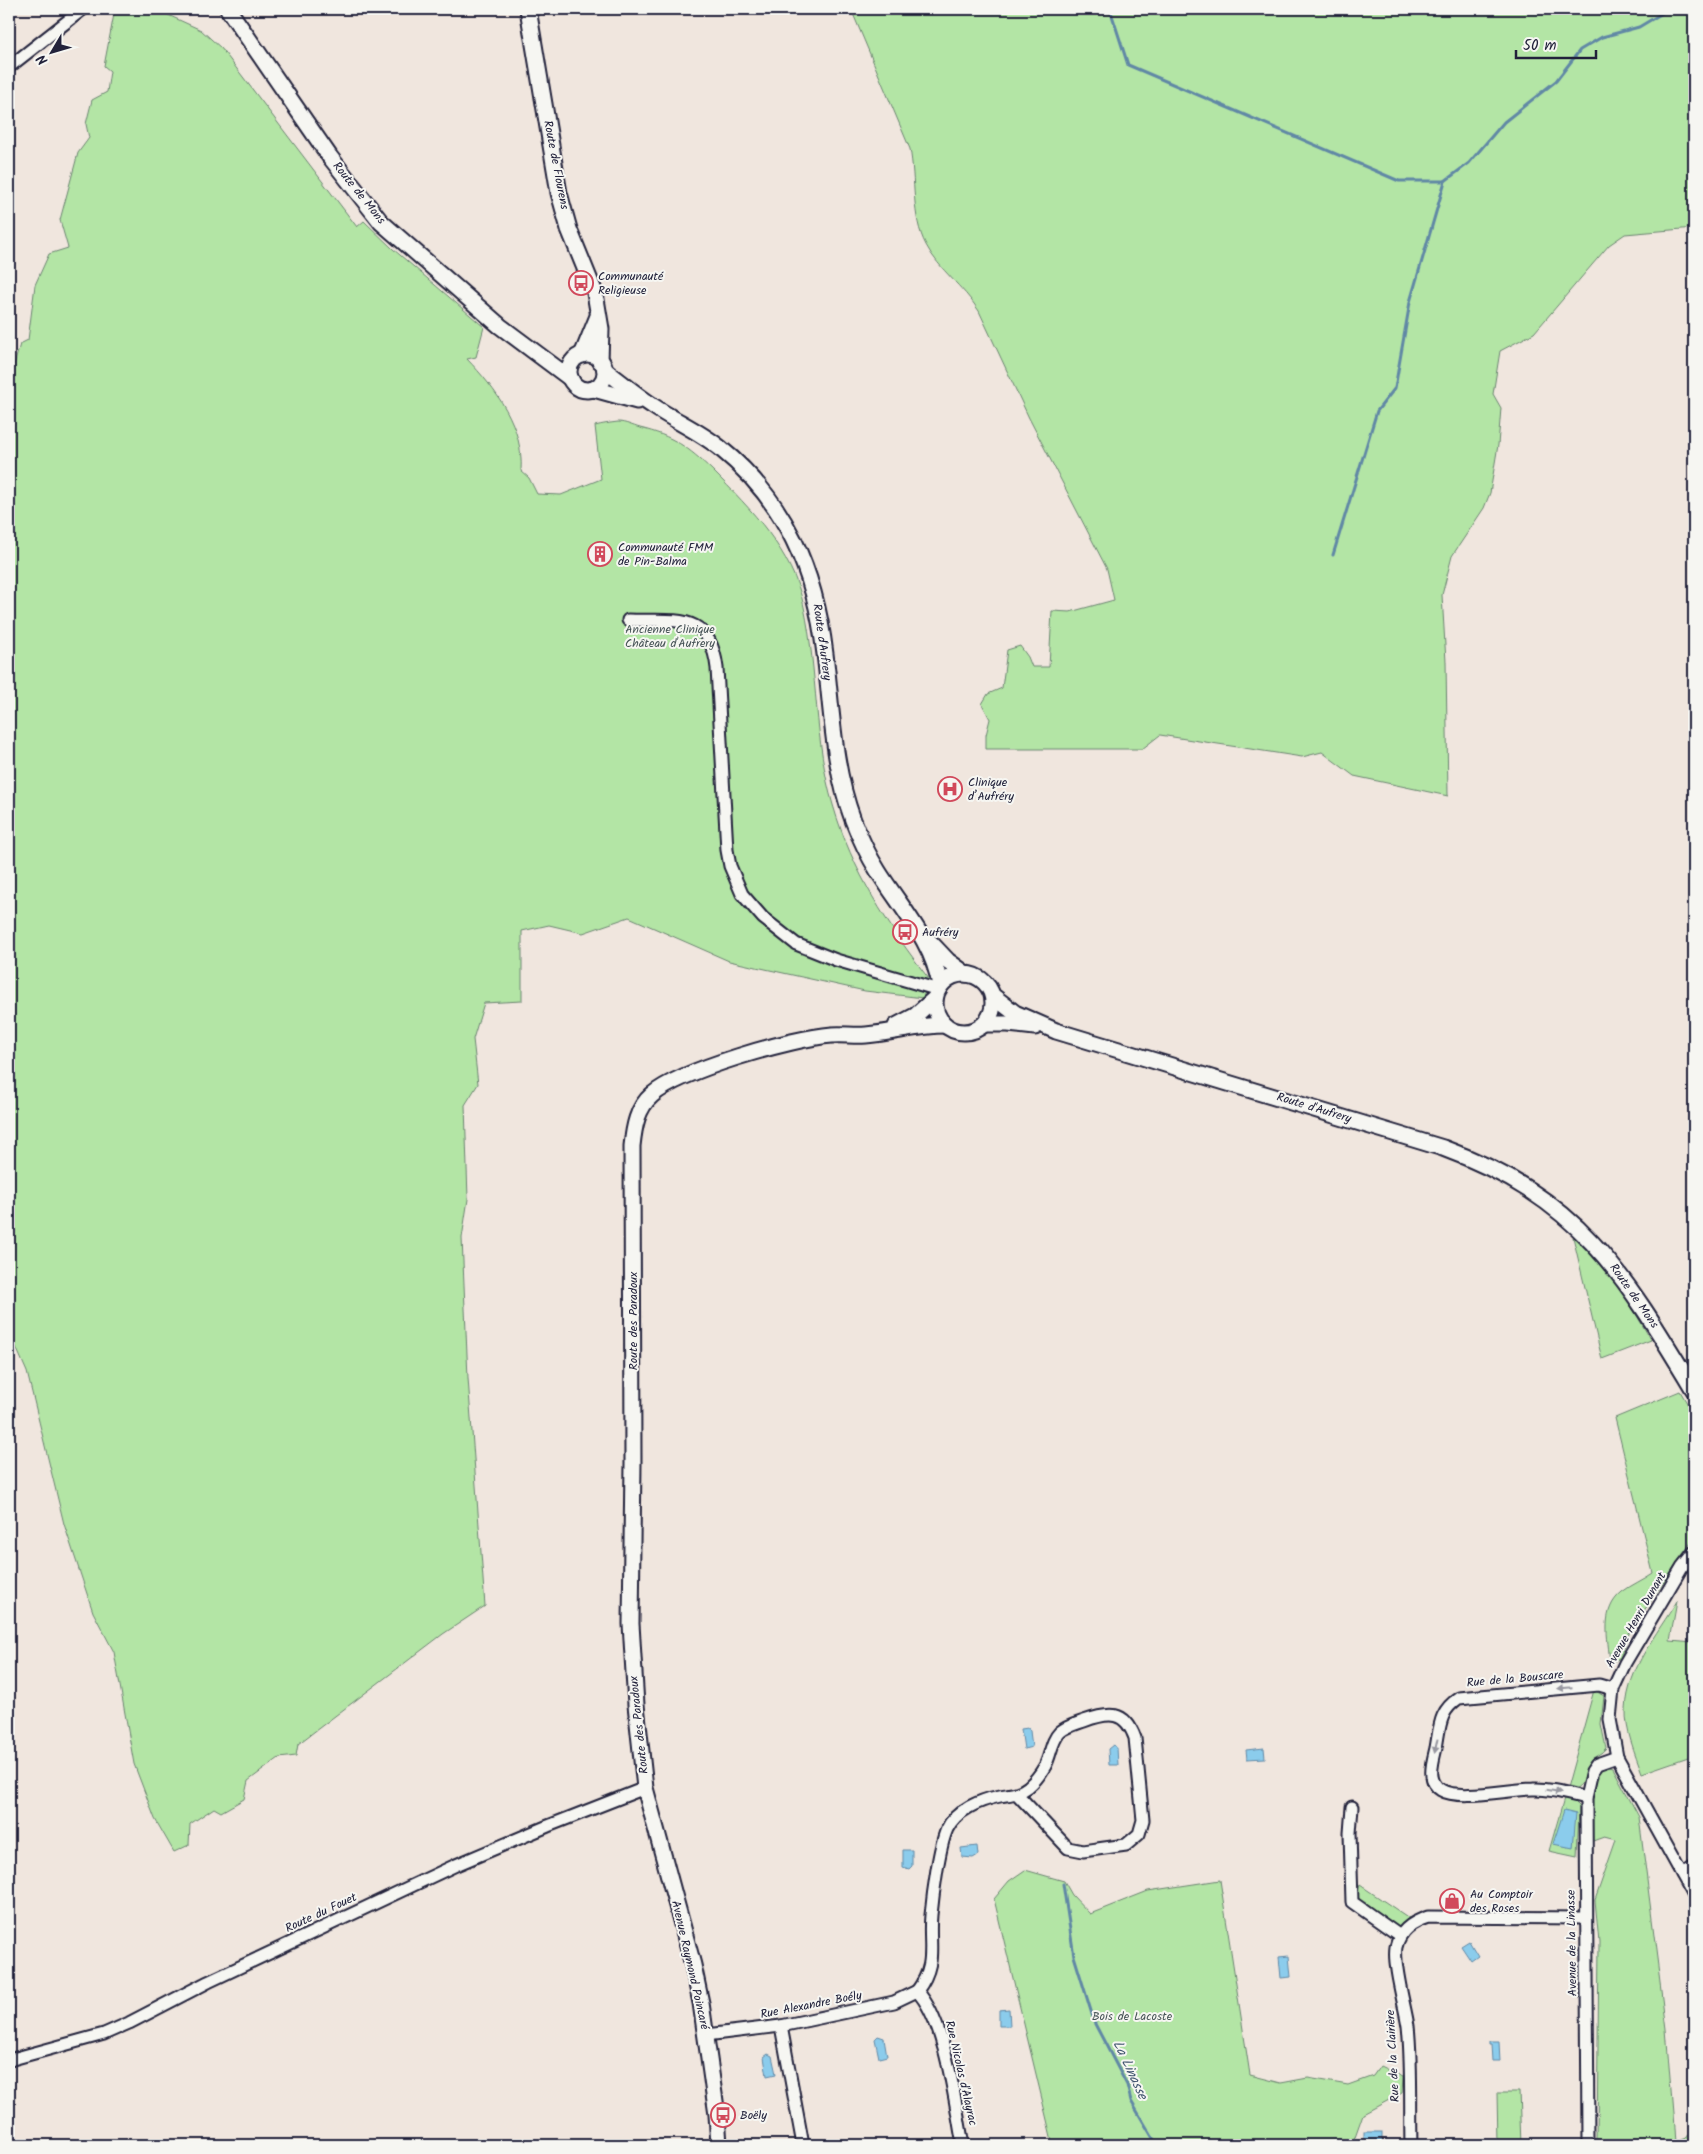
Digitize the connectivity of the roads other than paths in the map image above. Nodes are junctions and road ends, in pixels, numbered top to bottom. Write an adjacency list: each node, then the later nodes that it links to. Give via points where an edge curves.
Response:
1 (83, 9): 4 (street)
2 (228, 9): 6 (main road, Route de Mons, via 330,157 381,222)
3 (528, 9): 5 (main road, Route de Flourens, via 560,193 569,229 595,293)
4 (9, 67)
5 (598, 316): 7 (main road); 8 (main road, Route de Flourens)
6 (524, 346): 7 (main road, Route de Mons, via 553,356); 9 (main road, Route de Mons)
7 (579, 358): 8 (main road, via 592,356); 9 (main road, via 570,368)
8 (602, 365): 10 (main road, via 601,383); 11 (main road, Route d'Aufrery)
9 (571, 379): 10 (main road, via 579,388)
10 (594, 389): 11 (main road, Route d'Aufrery)
11 (653, 406): 13 (main road, Route d'Aufrery, via 697,431 744,468 764,492 796,544 818,608 843,790 862,843)
12 (628, 620): 15 (street, via 689,623 704,631 710,639 717,668 727,850 736,883 747,901 796,944)
13 (915, 926): 14 (main road, Route d'Aufrery, via 948,961); 15 (main road, Route d'Aufrery, via 937,968)
14 (966, 974): 15 (main road, via 952,977); 16 (main road, via 983,981)
15 (938, 992): 18 (main road, via 935,1008); 20 (main road, via 915,1016)
16 (993, 996): 17 (main road, via 994,1006); 19 (main road, Route d'Aufrery, via 1015,1013)
17 (986, 1024): 18 (main road, via 970,1032 952,1030); 19 (main road, Route d'Aufrery)
18 (945, 1025): 20 (main road)
19 (1056, 1030): 21 (main road, Route d'Aufrery, via 1443,1148 1500,1171)
20 (877, 1034): 26 (main road, Route des Paradoux, via 786,1043 725,1062 663,1087 643,1105 638,1115 632,1146 631,1624)
21 (1561, 1212): 22 (main road, Route de Mons, via 1590,1238 1627,1283)
22 (1694, 1390)
23 (1694, 1552): 24 (street, Avenue Henri Dunant, via 1625,1663)
24 (1614, 1689): 25 (street, Avenue Henri Dunant, via 1610,1719); 28 (street, Rue de la Bouscare, one-way to 28, via 1599,1685 1459,1698 1443,1713 1431,1770 1440,1790 1466,1794 1535,1788)
25 (1617, 1757): 28 (street, Avenue de la Linasse, via 1597,1764 1592,1771); 31 (street, Avenue Henri Dunant)
26 (645, 1788): 37 (main road, Avenue Raymond Poincaré, via 693,1966); 38 (street, Route du Fouet, via 456,1865 104,2034)
27 (1017, 1794): 27 (street, via 1045,1766 1060,1732 1106,1714 1121,1718 1132,1729 1143,1820 1139,1834 1126,1845 1083,1850 1068,1848); 35 (street, via 973,1805 957,1816 947,1829 931,1915 931,1965)
28 (1586, 1798): 33 (street, Avenue de la Linasse)
29 (1352, 1808): 34 (street, via 1352,1902)
30 (1694, 1866): 31 (street)
31 (1682, 1874): 32 (street, Avenue Henri Dunant)
32 (1694, 1896)
33 (1585, 1918): 34 (street, via 1428,1917 1416,1920); 43 (street, Avenue de la Linasse)
34 (1400, 1936): 42 (street, Rue de la Clairière, via 1395,1960 1408,2028)
35 (918, 1991): 36 (street, Rue Alexandre Boély, via 894,2002); 41 (street, Rue Nicolas d'Alayrac, via 927,2001 940,2039)
36 (781, 2026): 37 (street, Rue Alexandre Boély); 40 (street)
37 (706, 2035): 39 (main road, Avenue Raymond Poincaré)
38 (9, 2060)
39 (719, 2145)
40 (803, 2145)
41 (963, 2145)
42 (1411, 2145)
43 (1588, 2145)

